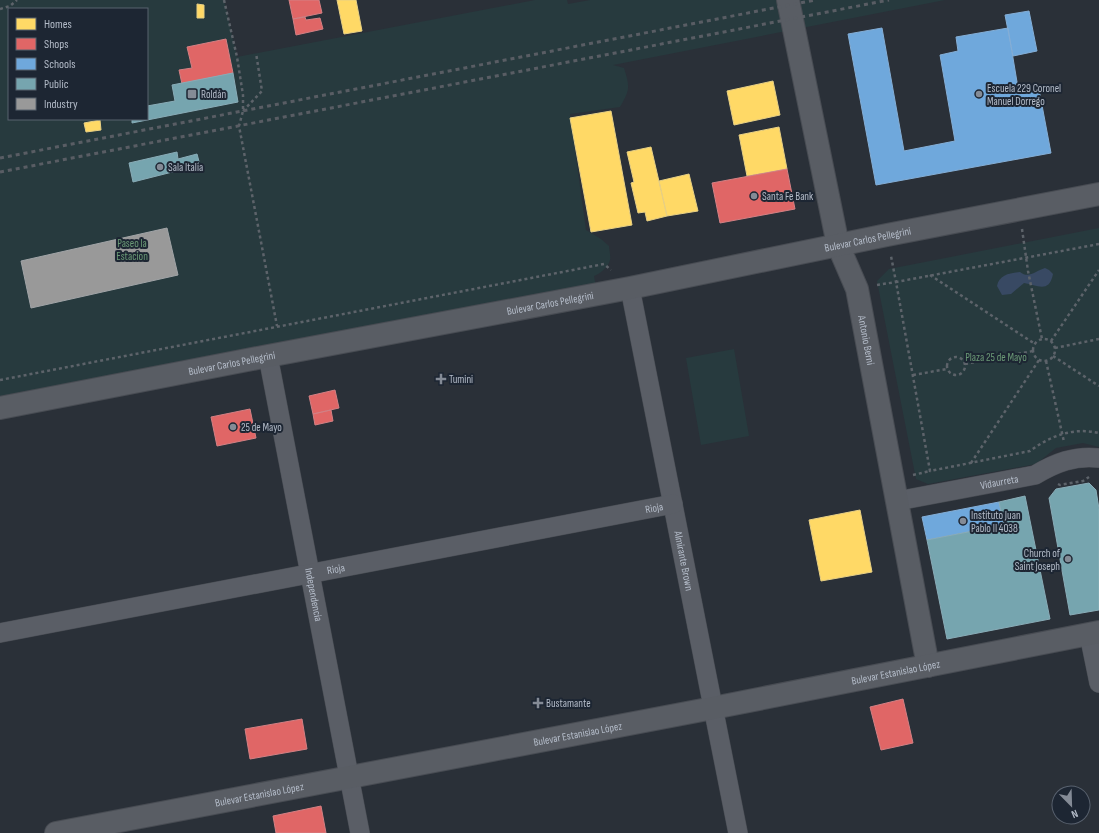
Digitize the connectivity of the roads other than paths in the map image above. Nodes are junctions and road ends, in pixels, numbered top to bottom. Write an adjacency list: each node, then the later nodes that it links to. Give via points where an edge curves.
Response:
1 (790, 9): 3 (street, Antonio Berni)
2 (1099, 194): 3 (street, Bulevar Carlos Pellegrini)
3 (838, 245): 4 (street, Bulevar Carlos Pellegrini); 8 (street, Antonio Berni, via 857,289)
4 (630, 288): 5 (street, Bulevar Carlos Pellegrini); 9 (street, Almirante Brown)
5 (268, 356): 6 (street, Bulevar Carlos Pellegrini); 10 (street, Independencia)
6 (0, 408)
7 (1099, 458): 8 (street, Vidaurreta, via 1068,459 1035,475)
8 (897, 501): 13 (street, Antonio Berni)
9 (673, 504): 10 (street, Rioja); 15 (street, Almirante Brown)
10 (310, 574): 11 (street, Rioja); 16 (street, Independencia)
11 (0, 633)
12 (1094, 633): 13 (street, Bulevar Estanislao López); 14 (street)
13 (928, 666): 15 (street, Bulevar Estanislao López)
14 (1099, 683)
15 (713, 708): 16 (street, Bulevar Estanislao López); 19 (street, Almirante Brown)
16 (349, 776): 17 (street, Bulevar Estanislao López); 18 (street, Independencia)
17 (56, 833)
18 (360, 833)
19 (738, 833)

